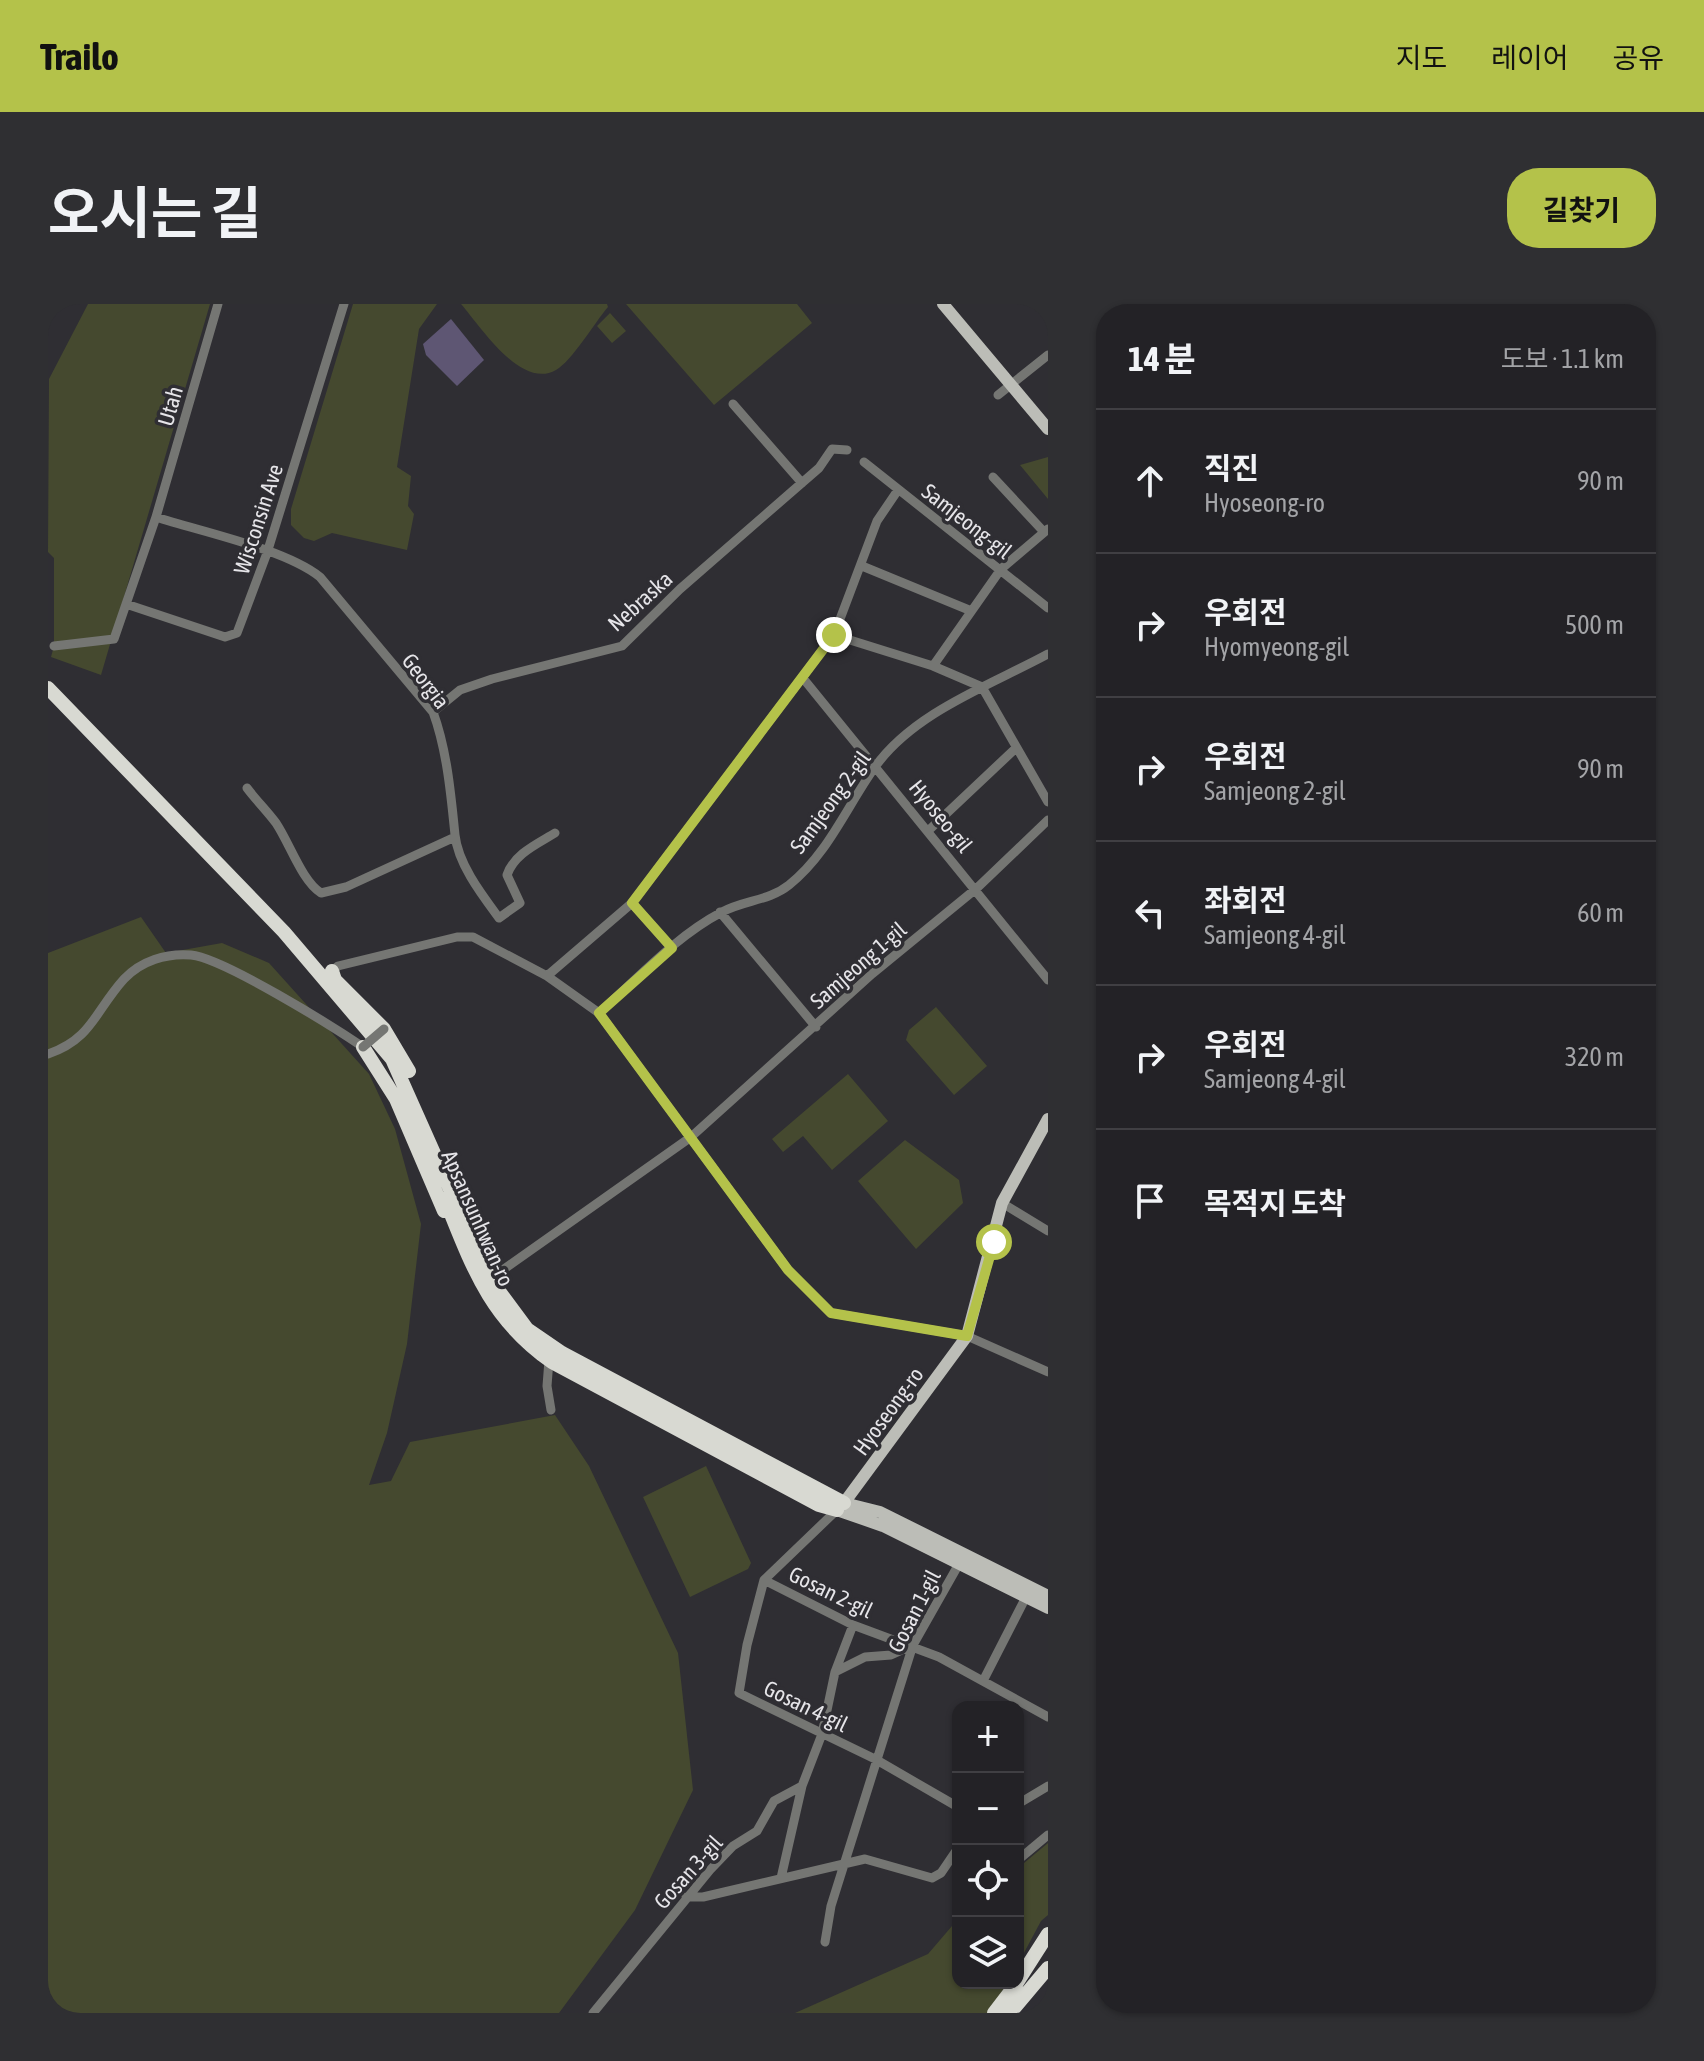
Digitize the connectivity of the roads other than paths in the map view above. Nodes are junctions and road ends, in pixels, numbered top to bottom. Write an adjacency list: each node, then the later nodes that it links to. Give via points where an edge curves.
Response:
1 (218, 304): 14 (street, Utah)
2 (344, 304): 16 (street, Wisconsin Ave)
3 (943, 304): 5 (main road)
4 (1048, 355): 5 (street)
5 (1011, 384): 6 (street); 8 (main road)
6 (995, 392)
7 (733, 404): 12 (street)
8 (1048, 429)
9 (847, 450): 12 (street, Nebraska, via 832,449)
10 (864, 462): 13 (street, Samjeong-gil)
11 (993, 477): 15 (street)
12 (802, 483): 30 (street, Nebraska, via 622,646 460,690)
13 (898, 490): 17 (street, via 877,521); 18 (street, Samjeong-gil)
14 (156, 517): 16 (street, Georgia); 19 (street, Utah)
15 (1046, 531): 18 (street)
16 (267, 553): 19 (street, Wisconsin Ave, via 237,633 225,637); 30 (street, Georgia, via 320,577)
17 (862, 566): 21 (street); 22 (street)
18 (1001, 569): 20 (street, Samjeong-gil); 21 (street)
19 (126, 604): 23 (street, Utah, via 114,639)
20 (1048, 608)
21 (969, 610): 25 (street)
22 (834, 635): 25 (street); 26 (street)
23 (54, 646)
24 (1047, 657): 27 (street, Samjeong 2-gil)
25 (933, 666): 27 (street)
26 (802, 677): 32 (street, Hyoseo-gil); 40 (street)
27 (982, 687): 31 (street); 32 (street, Samjeong 2-gil, via 928,718)
28 (48, 688): 42 (highway, Apsansunhwan-ro)
29 (48, 701): 42 (highway, Apsansunhwan-ro)
30 (433, 712): 38 (street, Georgia)
31 (1016, 748): 34 (street); 36 (street)
32 (876, 764): 36 (street, Hyoseo-gil); 41 (street, Samjeong 2-gil, via 840,826 791,884 769,898)
33 (247, 788): 38 (street, via 275,821 306,879 321,893 346,887)
34 (1048, 802)
35 (1048, 820): 39 (street, Samjeong 1-gil)
36 (929, 830): 39 (street, Hyoseo-gil)
37 (555, 833): 38 (street, Georgia, via 509,868 507,875 520,903 499,918 467,868)
38 (455, 837)
39 (977, 888): 46 (street, Hyoseo-gil); 48 (street, Samjeong 1-gil)
40 (632, 903): 43 (street); 45 (street)
41 (720, 912): 43 (street, Samjeong 2-gil); 48 (street)
42 (280, 934): 56 (highway, Apsansunhwan-ro, via 399,1070)
43 (672, 948): 47 (street, Samjeong 2-gil)
44 (332, 971): 45 (street, via 473,937); 49 (highway)
45 (547, 976): 47 (street)
46 (1048, 980)
47 (599, 1013): 53 (street)
48 (816, 1027): 53 (street, Samjeong 1-gil)
49 (384, 1029): 50 (street, bridge); 56 (highway, via 402,1056 470,1215)
50 (363, 1047): 51 (street, via 223,966 192,955 142,964 114,991 83,1037); 56 (highway, via 396,1099 462,1252)
51 (48, 1054)
52 (1048, 1119): 54 (main road, Hyoseong-ro)
53 (691, 1137): 57 (street, Samjeong 1-gil); 58 (street, via 788,1270 831,1313)
54 (1002, 1203): 55 (street); 58 (main road, Hyoseong-ro)
55 (1048, 1231)
56 (478, 1267): 57 (highway, Apsansunhwan-ro); 59 (highway, Apsansunhwan-ro, via 493,1306)
57 (490, 1279): 62 (highway, Apsansunhwan-ro, via 537,1338)
58 (967, 1336): 60 (street); 62 (main road, Hyoseong-ro)
59 (549, 1360): 61 (street); 62 (highway, Apsansunhwan-ro, via 819,1505)
60 (1048, 1372)
61 (551, 1410)
62 (840, 1507): 63 (main road, Apsansunhwan-ro); 64 (street, Gosan 2-gil); 65 (main road, Apsansunhwan-ro, via 880,1512)
63 (960, 1562): 66 (main road, Apsansunhwan-ro); 69 (street, Gosan 1-gil)
64 (764, 1580): 68 (street, Gosan 2-gil); 75 (street, Gosan 4-gil, via 739,1693)
65 (1048, 1596)
66 (1026, 1597): 67 (main road, Apsansunhwan-ro); 71 (street)
67 (1048, 1608)
68 (853, 1625): 69 (street, Gosan 2-gil); 70 (street)
69 (913, 1645): 70 (street, via 891,1655 865,1657); 71 (street, Gosan 2-gil); 76 (street, Gosan 1-gil)
70 (835, 1672): 75 (street)
71 (983, 1681): 72 (street, Gosan 2-gil)
72 (1009, 1701)
73 (1024, 1708): 74 (street, Gosan 2-gil)
74 (1048, 1717)
75 (822, 1734): 76 (street, Gosan 4-gil); 77 (street)
76 (875, 1759): 80 (street, Gosan 4-gil); 84 (street, Gosan 1-gil)
77 (802, 1786): 85 (street); 86 (street, Gosan 3-gil, via 774,1801 757,1831 733,1846)
78 (1048, 1786): 79 (street)
79 (1024, 1800)
80 (952, 1804)
81 (1048, 1835): 82 (street)
82 (1024, 1855)
83 (952, 1857): 84 (street, via 932,1878 865,1859)
84 (848, 1860): 85 (street); 88 (street, Gosan 1-gil)
85 (781, 1878): 86 (street)
86 (686, 1897): 93 (street, Gosan 3-gil)
87 (1048, 1934): 90 (highway)
88 (825, 1942)
89 (1048, 1968): 95 (highway)
90 (1024, 1971)
91 (1048, 1981): 96 (highway)
92 (1012, 1989): 94 (highway)
93 (593, 2013)
94 (994, 2013)
95 (1010, 2013)
96 (1022, 2013)

